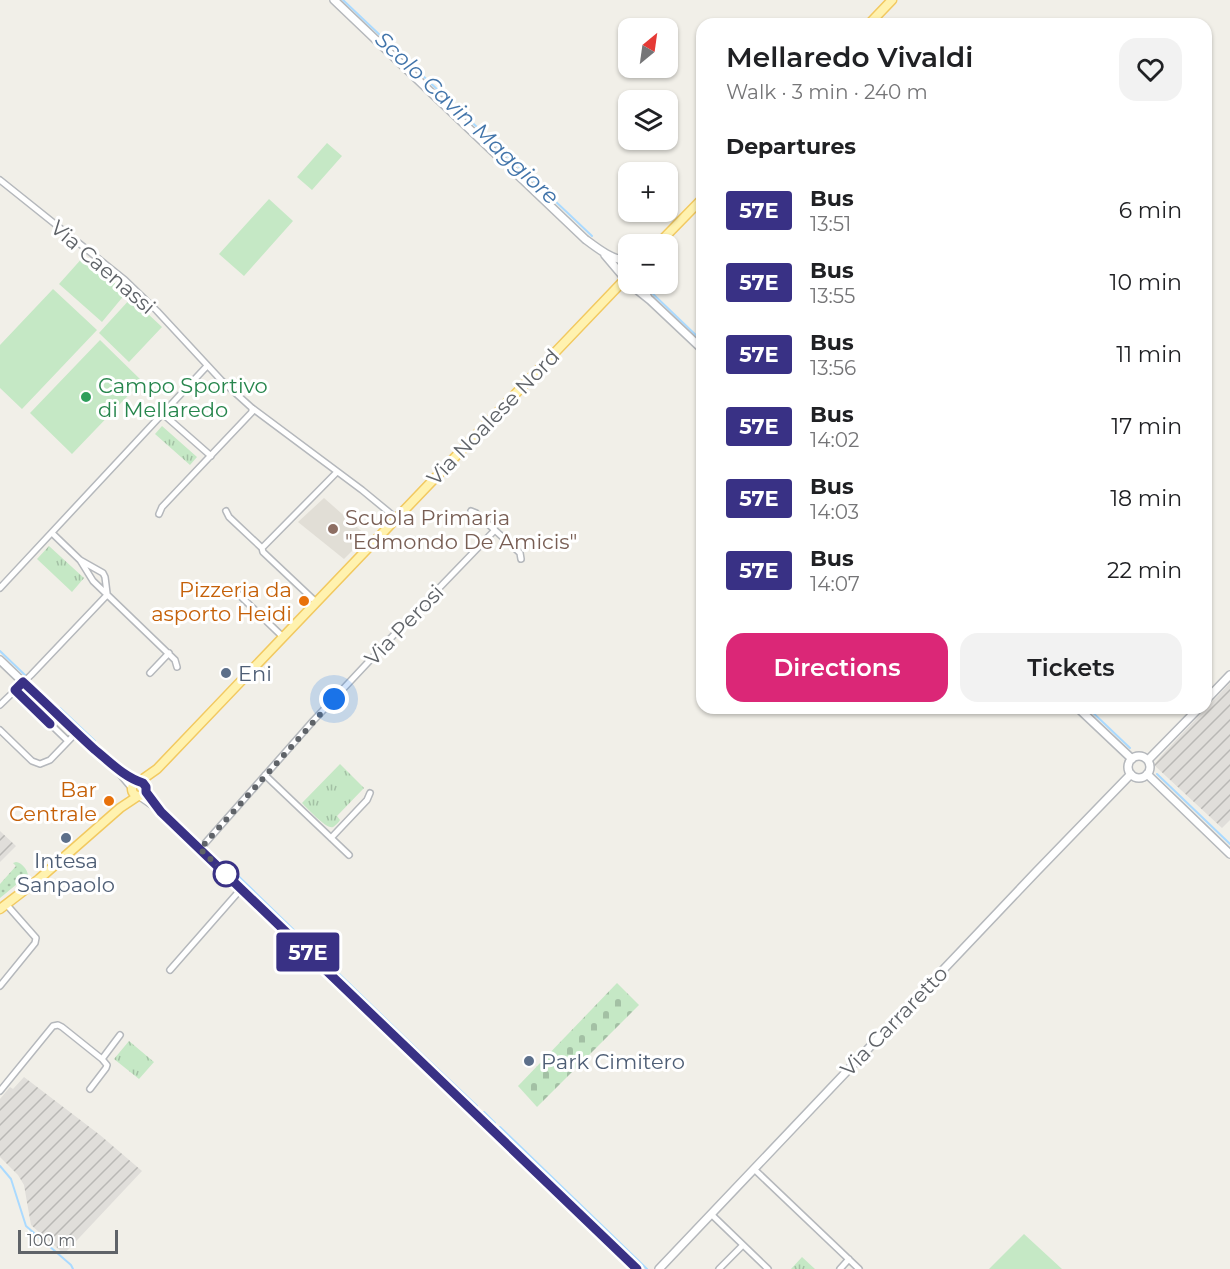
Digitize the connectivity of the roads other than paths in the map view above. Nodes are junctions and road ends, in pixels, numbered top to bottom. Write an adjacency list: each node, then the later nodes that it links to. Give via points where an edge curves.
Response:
1 (334, 0): 7 (street)
2 (892, 0): 3 (main road)
3 (875, 18)
4 (0, 180): 15 (street, Via Caenassi, via 125,280)
5 (696, 205): 6 (main road)
6 (668, 234)
7 (601, 251): 8 (street); 9 (street)
8 (618, 258)
9 (618, 269)
10 (618, 289): 23 (main road, Via Noalese Nord)
11 (644, 294): 13 (street)
12 (647, 294): 13 (street)
13 (650, 300): 14 (street)
14 (696, 344)
15 (207, 366): 16 (street, Via Caenassi); 17 (street)
16 (252, 408): 18 (street); 19 (street, Via Caenassi)
17 (162, 413): 18 (street); 25 (street)
18 (211, 456): 22 (street)
19 (337, 472): 23 (street, Via Caenassi); 26 (street)
20 (226, 511): 26 (street)
21 (471, 511): 24 (street)
22 (159, 514)
23 (396, 518): 32 (main road, Via Noalese Nord)
24 (495, 530): 27 (street, via 520,553); 52 (street, Via Perosi)
25 (52, 533): 28 (street); 29 (street)
26 (262, 548): 32 (street)
27 (521, 559)
28 (80, 560): 31 (street); 31 (street, via 103,573)
29 (0, 588)
30 (233, 589): 33 (street)
31 (107, 595): 34 (street); 39 (street)
32 (316, 602): 33 (main road, Via Noalese Nord)
33 (283, 637): 53 (main road, Via Noalese Nord)
34 (169, 653): 36 (street); 37 (street)
35 (0, 660): 39 (street)
36 (177, 667)
37 (150, 673)
38 (1230, 675): 41 (street)
39 (23, 682): 40 (street); 46 (street)
40 (15, 690): 42 (street); 47 (street)
41 (1212, 694)
42 (0, 705)
43 (1084, 714): 48 (street)
44 (1193, 714): 49 (street)
45 (0, 730): 47 (street, via 40,764 50,760)
46 (76, 733): 47 (street); 53 (street)
47 (68, 741)
48 (1132, 759): 49 (street, via 1139,756); 50 (street, via 1128,767)
49 (1148, 760): 51 (street)
50 (1131, 774): 51 (street, via 1138,778); 67 (street, Via Carraretto)
51 (1148, 774): 57 (street)
52 (265, 775): 55 (street); 56 (street, Via Perosi)
53 (139, 789): 56 (street); 60 (main road, via 48,872)
54 (370, 793): 55 (street)
55 (331, 838): 58 (street)
56 (200, 849): 59 (street)
57 (1230, 854)
58 (349, 855)
59 (242, 889): 61 (street); 71 (street)
60 (3, 906): 62 (street, via 36,938)
61 (170, 970)
62 (0, 986)
63 (120, 1035): 64 (street)
64 (102, 1059): 65 (street, via 106,1068); 66 (street, via 62,1027 53,1026)
65 (90, 1089)
66 (0, 1091)
67 (754, 1169): 68 (street, Via Carraretto); 70 (street)
68 (711, 1214): 69 (street); 72 (street, Via Carraretto)
69 (743, 1245): 73 (street); 74 (street)
70 (849, 1259): 75 (street); 76 (street)
71 (638, 1269)
72 (659, 1269)
73 (719, 1269)
74 (768, 1269)
75 (840, 1269)
76 (859, 1269)

